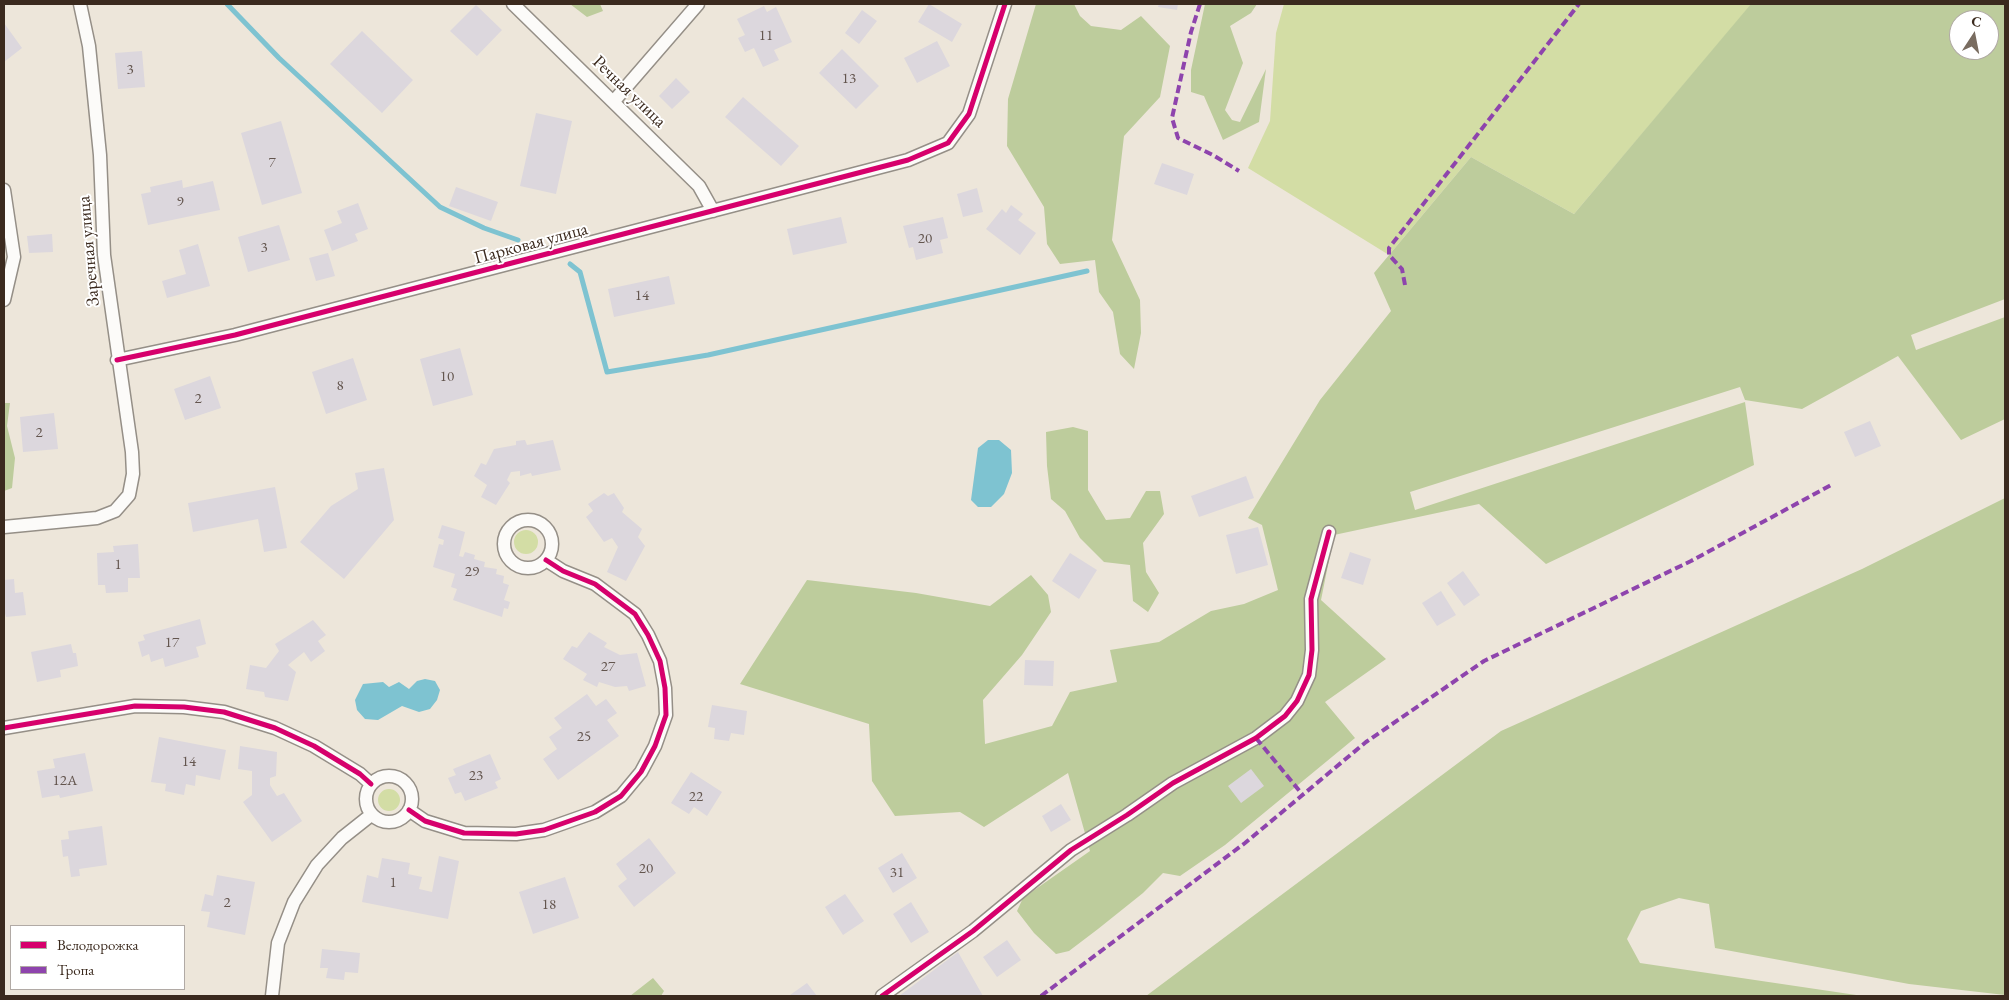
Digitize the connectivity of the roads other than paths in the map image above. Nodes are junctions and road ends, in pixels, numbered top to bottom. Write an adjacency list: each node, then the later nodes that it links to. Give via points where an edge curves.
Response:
1 (80, 4): 9 (street, Заречная улица, via 89,46 100,155 104,255)
2 (513, 4): 5 (street, Речная улица)
3 (698, 4): 5 (street)
4 (1005, 4): 7 (street, Парковая улица, via 968,114 948,143 908,160)
5 (614, 101): 7 (street, Речная улица, via 699,186)
6 (4, 190): 8 (street, via 14,257)
7 (713, 211): 9 (street, Парковая улица, via 235,335)
8 (4, 300)
9 (117, 360): 10 (street, Заречная улица, via 132,452 130,495 115,511 97,518)
10 (4, 528)
11 (1328, 532): 18 (street, via 1311,599 1309,675 1297,701 1285,716 1256,738 1173,783 1071,850 973,931)
12 (546, 560): 15 (street, via 595,584 635,614 648,635 660,662 666,715 641,772 621,796 596,812 544,830 516,834 464,833 426,821)
13 (4, 728): 14 (street, via 135,706 224,712 275,728 314,746)
14 (371, 784): 15 (street, via 384,775 396,776 407,783 412,794); 16 (street, via 366,791 365,803)
15 (409, 810): 16 (street, via 404,817 393,822 381,821)
16 (371, 815): 17 (street, via 342,838 317,865 294,902 278,943)
17 (272, 996)
18 (882, 996)

